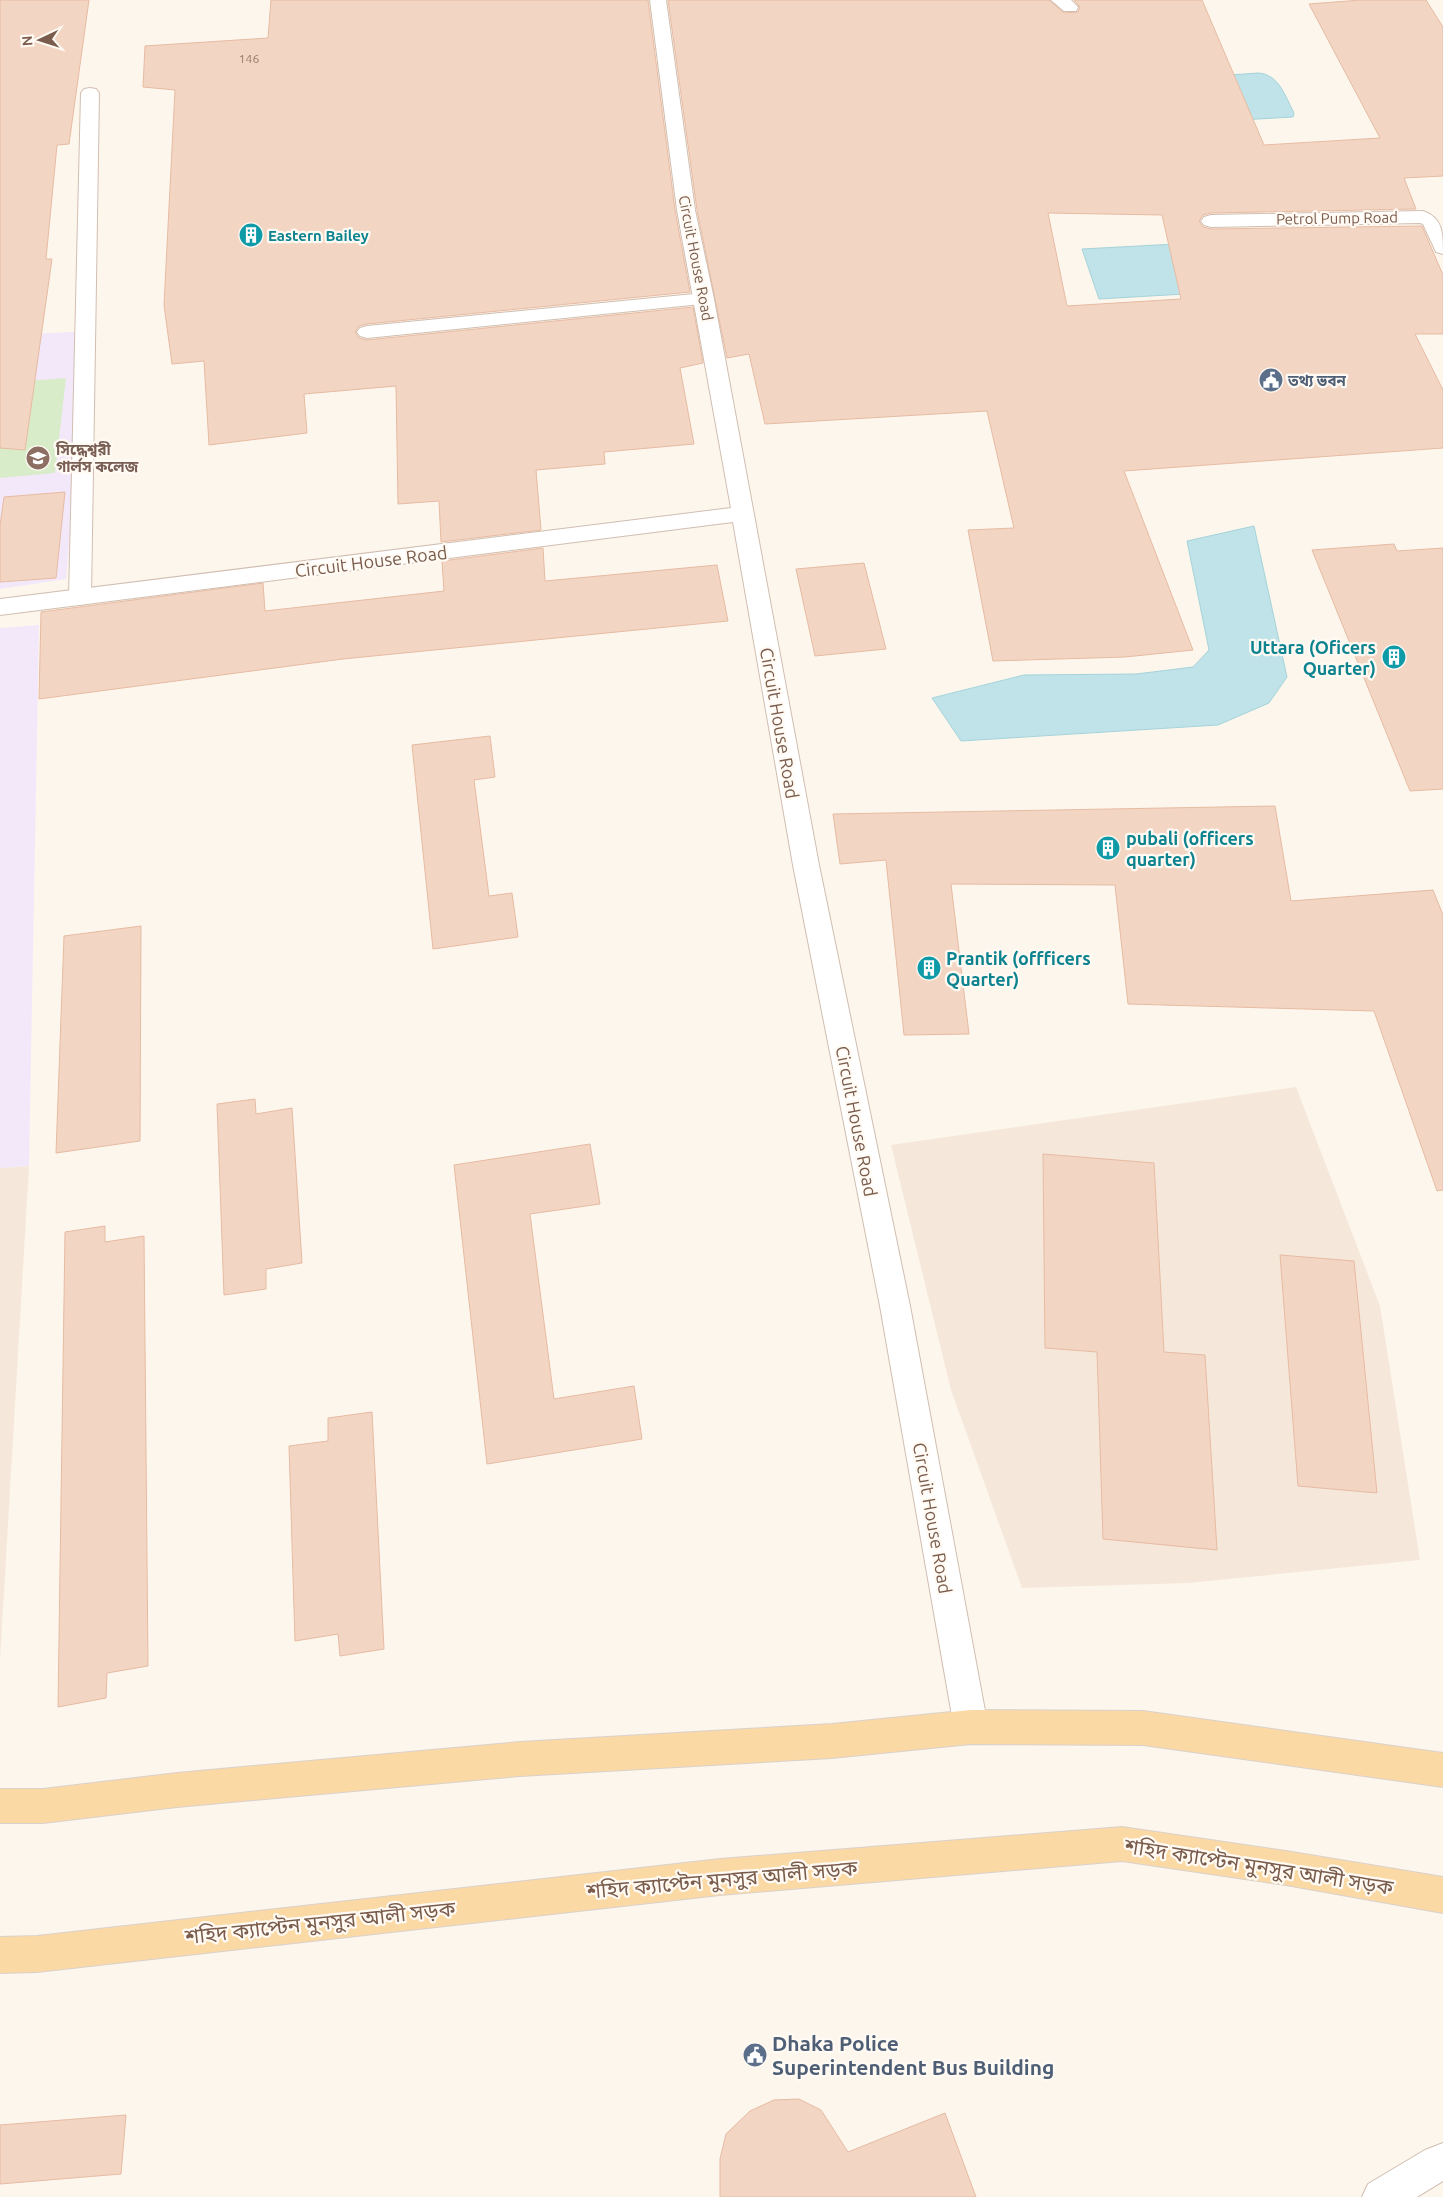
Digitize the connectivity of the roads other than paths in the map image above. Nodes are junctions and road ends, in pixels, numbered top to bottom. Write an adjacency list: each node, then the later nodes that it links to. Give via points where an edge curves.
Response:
1 (658, 0): 5 (street, Circuit House Road, via 686,210)
2 (90, 92): 8 (street)
3 (1212, 220): 4 (street, Petrol Pump Road, via 1424,217 1431,221)
4 (1443, 248)
5 (704, 299): 6 (street); 7 (street, Circuit House Road)
6 (367, 332)
7 (742, 514): 8 (street, Circuit House Road); 10 (street, Circuit House Road, via 806,865 895,1306)
8 (80, 597): 9 (street, Circuit House Road)
9 (0, 607)
10 (971, 1727): 11 (main road, via 1143,1728); 12 (main road, via 832,1741 520,1759 177,1790 43,1806)
11 (1443, 1770)
12 (0, 1806)
13 (1443, 1895): 14 (main road, শহিদ ক্যাপ্টেন মুনসুর আলী সড়ক, via 1122,1844 720,1876 37,1954)
14 (0, 1955)
15 (1443, 2162): 16 (street)
16 (1381, 2197)

